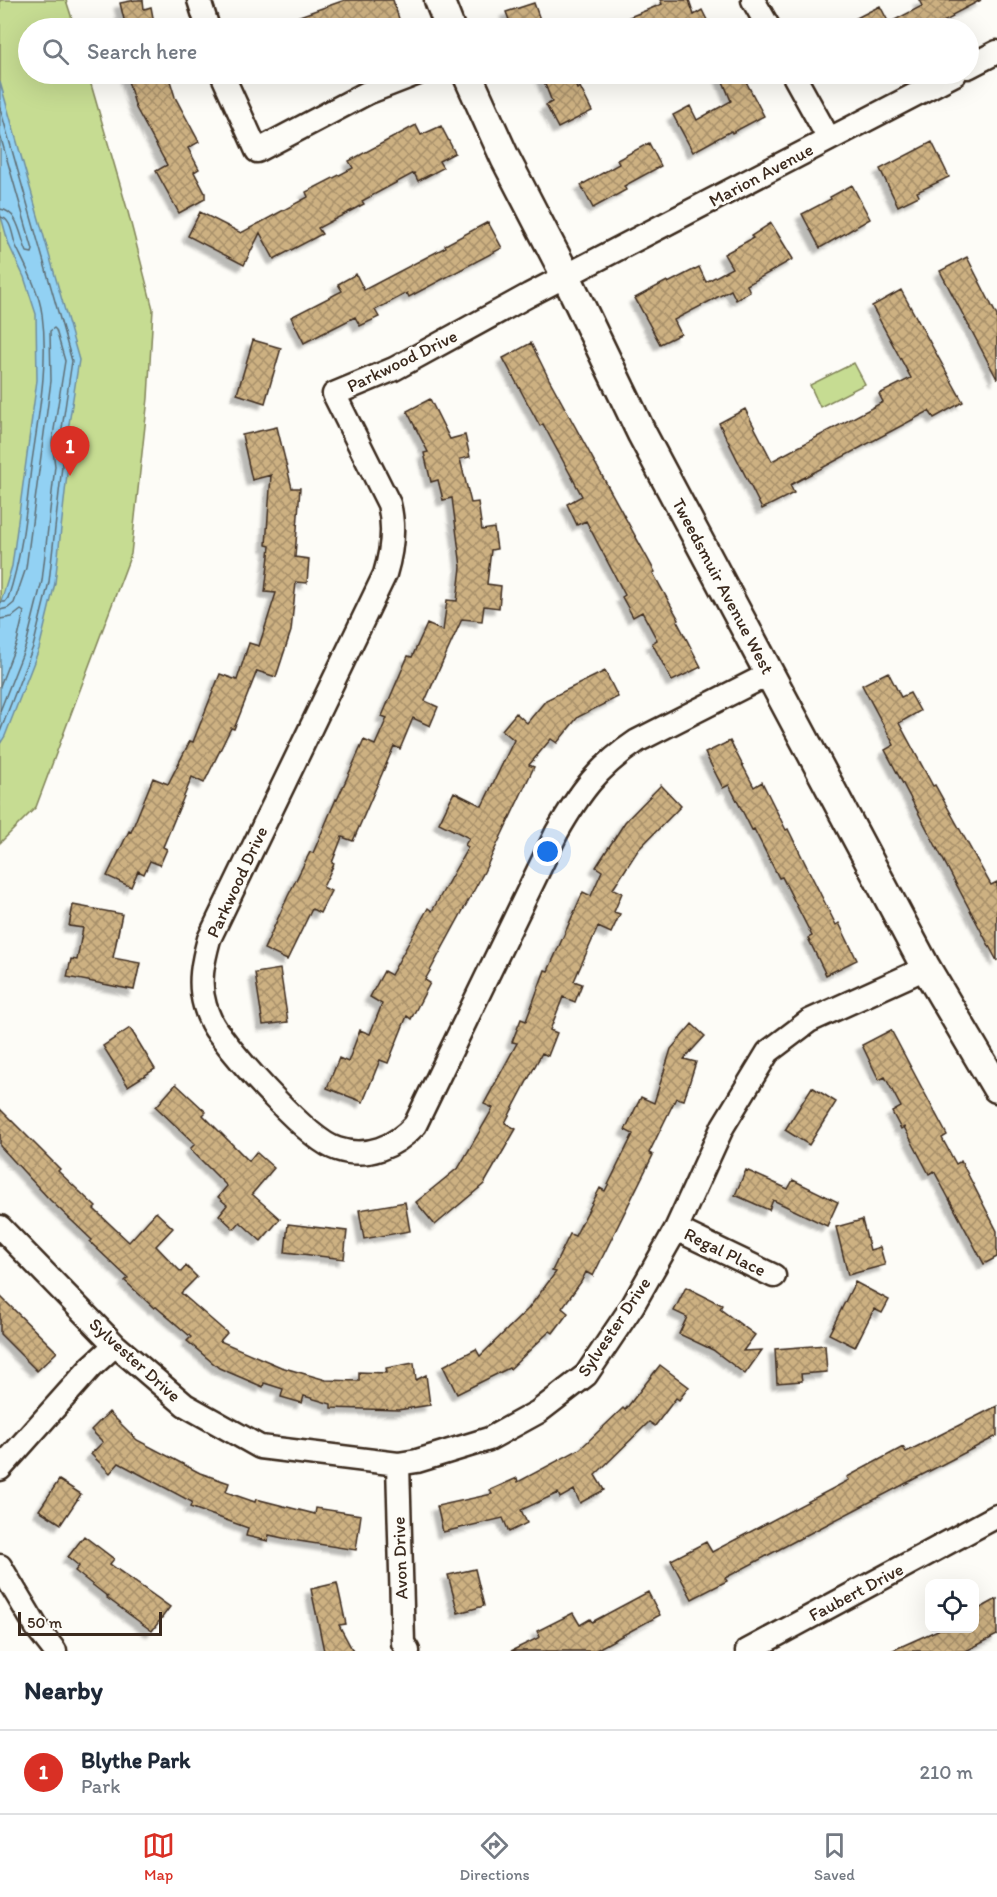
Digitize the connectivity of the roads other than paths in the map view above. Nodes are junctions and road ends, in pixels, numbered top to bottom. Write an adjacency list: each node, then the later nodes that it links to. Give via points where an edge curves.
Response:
1 (199, 0): 4 (street)
2 (440, 0): 5 (street)
3 (753, 0): 6 (street)
4 (205, 18)
5 (446, 18)
6 (763, 18)
7 (997, 52): 8 (street)
8 (979, 62)
9 (226, 84): 10 (street, via 257,152)
10 (390, 84)
11 (472, 84): 15 (street, Tweedsmuir Avenue West)
12 (799, 84): 14 (street)
13 (937, 84): 14 (street, Marion Avenue)
14 (830, 139): 15 (street, Marion Avenue)
15 (566, 276): 16 (street, Tweedsmuir Avenue West, via 642,434); 16 (street, Parkwood Drive, via 394,369 334,394 389,504 391,548 380,584 209,939 202,988 205,1006 218,1034 252,1074 318,1138 335,1149 381,1149 395,1143 415,1125 576,798 598,772 637,741)
16 (769, 674): 17 (street, Tweedsmuir Avenue West)
17 (926, 968): 18 (street, Tweedsmuir Avenue West); 20 (street, Sylvester Drive, via 809,1021 768,1052 723,1126)
18 (997, 1088)
19 (0, 1227): 22 (street, Sylvester Drive)
20 (676, 1228): 21 (street, Regal Place); 23 (street, Sylvester Drive, via 633,1305 586,1376 538,1412 489,1439)
21 (774, 1276)
22 (115, 1345): 23 (street, Sylvester Drive, via 185,1405 260,1447); 24 (street)
23 (398, 1464): 28 (street, Avon Drive, via 403,1642)
24 (0, 1469)
25 (997, 1516): 29 (street, Faubert Drive)
26 (0, 1566): 27 (street)
27 (55, 1651)
28 (408, 1651)
29 (747, 1651)

